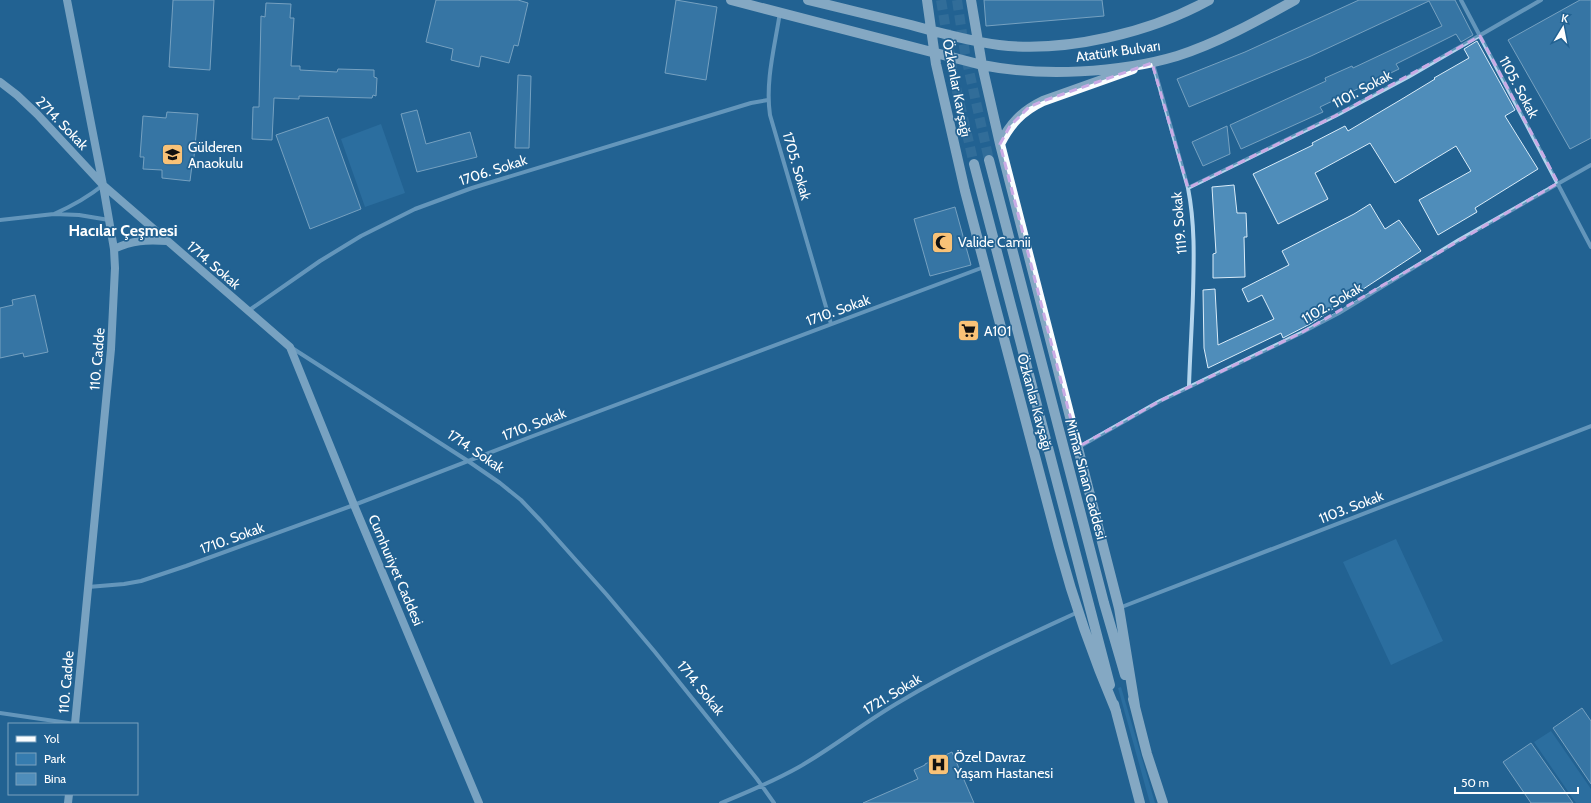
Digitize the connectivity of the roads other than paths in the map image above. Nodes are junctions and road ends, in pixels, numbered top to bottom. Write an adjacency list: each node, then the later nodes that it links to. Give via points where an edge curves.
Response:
1 (66, 0): 24 (street, 110. Cadde)
2 (731, 0): 10 (main road, Atatürk Bulvarı)
3 (808, 0): 11 (main road, Atatürk Bulvarı)
4 (927, 0): 11 (main road, Özkanlar Kavşağı)
5 (971, 0): 13 (main road, Özkanlar Kavşağı)
6 (1210, 0): 13 (main road, Atatürk Bulvarı, via 1149,27 1091,40 1022,46)
7 (1295, 0): 15 (main road, Atatürk Bulvarı, via 1213,42 1179,56)
8 (1461, 0): 12 (street, 1105. Sokak)
9 (1541, 0): 12 (street, 1101. Sokak)
10 (780, 12): 14 (main road, Atatürk Bulvarı); 18 (street, 1705. Sokak)
11 (932, 30): 13 (main road, Atatürk Bulvarı); 14 (main road, Özkanlar Kavşağı)
12 (1480, 36): 23 (street, 1105. Sokak); 25 (street, 1101. Sokak, via 1335,116)
13 (978, 41): 16 (main road, Özkanlar Kavşağı)
14 (935, 53): 16 (main road, Atatürk Bulvarı); 32 (main road, Özkanlar Kavşağı)
15 (1152, 62): 16 (main road, Atatürk Bulvarı, via 1063,72 1030,72); 19 (main road, via 1042,101 1029,108 1010,126); 25 (street, 1119. Sokak)
16 (982, 65): 19 (main road, Özkanlar Kavşağı)
17 (0, 82): 24 (street, 2714. Sokak, via 37,114)
18 (768, 100): 33 (street, 1706. Sokak, via 744,105 472,188 415,209 361,236 320,261); 34 (street, 1705. Sokak, via 770,115)
19 (1000, 144): 38 (main road, Özkanlar Kavşağı)
20 (989, 160): 44 (main road, Mimar Sinan Caddesi, via 1104,603)
21 (974, 164): 45 (main road, Mimar Sinan Caddesi)
22 (1591, 165): 23 (street, 1102. Sokak)
23 (1558, 183): 30 (street, 1105. Sokak); 36 (street, 1102. Sokak, via 1332,316)
24 (103, 185): 26 (street, via 75,205); 28 (street, 110. Cadde); 29 (street, 1714. Sokak)
25 (1188, 188): 36 (street, 1119. Sokak, via 1194,231)
26 (54, 214): 27 (street); 28 (street)
27 (0, 220)
28 (109, 220): 31 (street, 110. Cadde)
29 (166, 241): 31 (street, via 139,240); 33 (street, 1714. Sokak)
30 (1591, 247)
31 (114, 249): 41 (street, 110. Cadde, via 112,344)
32 (985, 267): 34 (street, 1710. Sokak); 43 (main road, Özkanlar Kavşağı)
33 (248, 311): 35 (street, 1714. Sokak)
34 (831, 324): 39 (street, 1710. Sokak)
35 (290, 347): 39 (street, 1714. Sokak); 40 (street, Cumhuriyet Caddesi)
36 (1189, 386): 38 (street, 1102. Sokak)
37 (1591, 426): 42 (street, 1103. Sokak)
38 (1078, 447): 42 (main road, Özkanlar Kavşağı)
39 (468, 461): 40 (street, 1710. Sokak); 49 (street, 1714. Sokak, via 521,500 546,526 655,652)
40 (354, 505): 41 (street, 1710. Sokak, via 141,581); 50 (street, Cumhuriyet Caddesi)
41 (88, 586): 48 (street, 110. Cadde)
42 (1119, 608): 44 (main road, Özkanlar Kavşağı)
43 (1078, 612): 45 (main road, Özkanlar Kavşağı); 49 (street, 1721. Sokak, via 937,680 866,722 800,766)
44 (1135, 706): 54 (main road, Mimar Sinan Caddesi)
45 (1116, 711): 53 (main road, Mimar Sinan Caddesi)
46 (0, 713): 47 (street)
47 (68, 723)
48 (75, 723)
49 (762, 786): 51 (street, 1721. Sokak); 52 (street, 1714. Sokak)
50 (479, 803)
51 (722, 803)
52 (774, 803)
53 (1140, 803)
54 (1163, 803)

